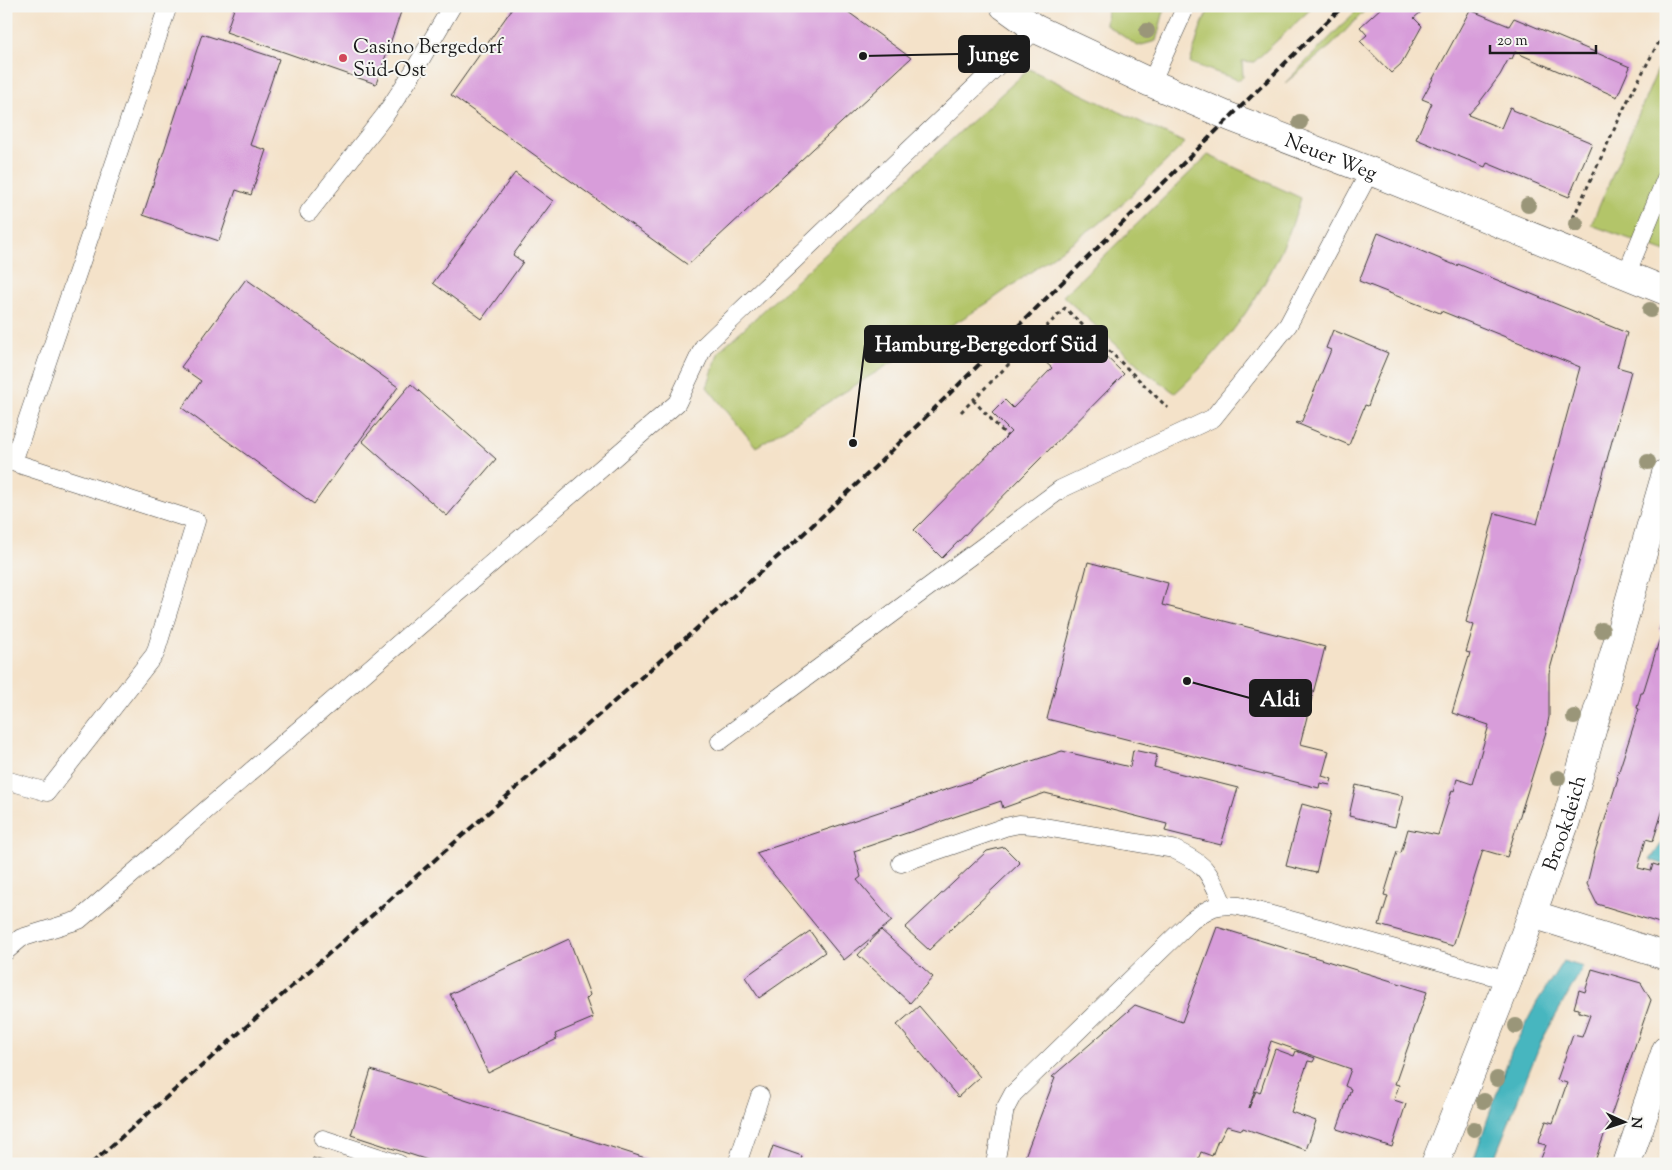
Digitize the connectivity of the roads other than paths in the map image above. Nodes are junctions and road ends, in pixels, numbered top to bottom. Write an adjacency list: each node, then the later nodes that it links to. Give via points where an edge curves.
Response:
1 (168, 6): 12 (lane)
2 (452, 6): 9 (lane, via 385,115)
3 (1004, 6): 5 (street, Neuer Weg)
4 (1186, 6): 6 (lane)
5 (1036, 29): 6 (street, Neuer Weg); 19 (lane, via 704,346 676,403 79,920 21,938)
6 (1151, 83): 7 (street, Neuer Weg)
7 (1370, 171): 10 (street, Neuer Weg); 14 (lane, via 1288,325 1213,418 1061,489)
8 (1666, 178): 10 (lane)
9 (309, 212)
10 (1626, 275): 11 (street, Neuer Weg)
11 (1666, 291)
12 (10, 461): 15 (lane, via 196,520 155,654 47,792)
13 (1666, 473): 18 (street, Brookdeich, via 1566,821)
14 (720, 741)
15 (6, 780)
16 (901, 864): 17 (lane, via 1004,827 1033,824 1173,849 1202,866)
17 (1223, 904): 21 (lane); 27 (lane, via 1208,909 1191,921 1013,1094 1005,1109)
18 (1532, 914): 20 (street); 21 (street, Brookdeich)
19 (6, 951)
20 (1666, 956)
21 (1508, 980): 28 (street, Brookdeich)
22 (1666, 1050): 29 (street)
23 (760, 1096): 26 (lane)
24 (323, 1139): 25 (lane)
25 (399, 1164)
26 (737, 1164)
27 (995, 1164)
28 (1435, 1164)
29 (1627, 1164)

